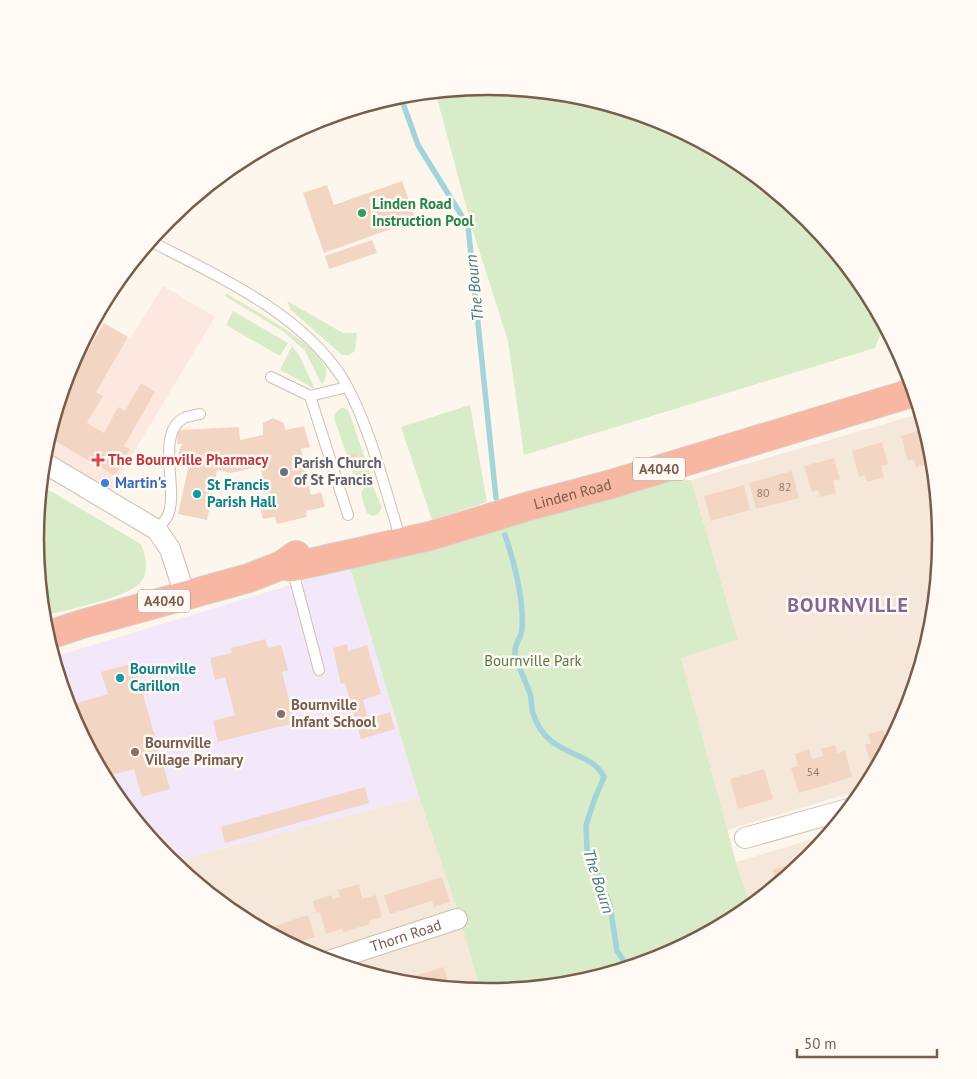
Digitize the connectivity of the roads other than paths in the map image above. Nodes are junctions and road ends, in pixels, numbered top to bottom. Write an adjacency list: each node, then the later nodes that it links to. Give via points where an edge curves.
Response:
1 (156, 243): 3 (lane, via 223,279 294,325 315,342)
2 (271, 377): 5 (lane)
3 (347, 387): 5 (lane); 10 (lane)
4 (909, 394): 10 (highway, Linden Road / A4040, via 608,486 430,536)
5 (310, 396): 8 (lane)
6 (200, 414): 9 (lane, via 183,419 172,431 169,514)
7 (50, 466): 9 (street)
8 (348, 515)
9 (157, 530): 12 (street, via 170,549)
10 (401, 541): 11 (highway, Linden Road / A4040)
11 (287, 566): 12 (highway, Linden Road / A4040); 14 (lane)
12 (185, 596): 13 (highway, Linden Road / A4040)
13 (54, 634)
14 (319, 670)
15 (840, 811): 16 (street)
16 (745, 838)
17 (458, 919): 18 (street, Thorn Road)
18 (338, 958)

